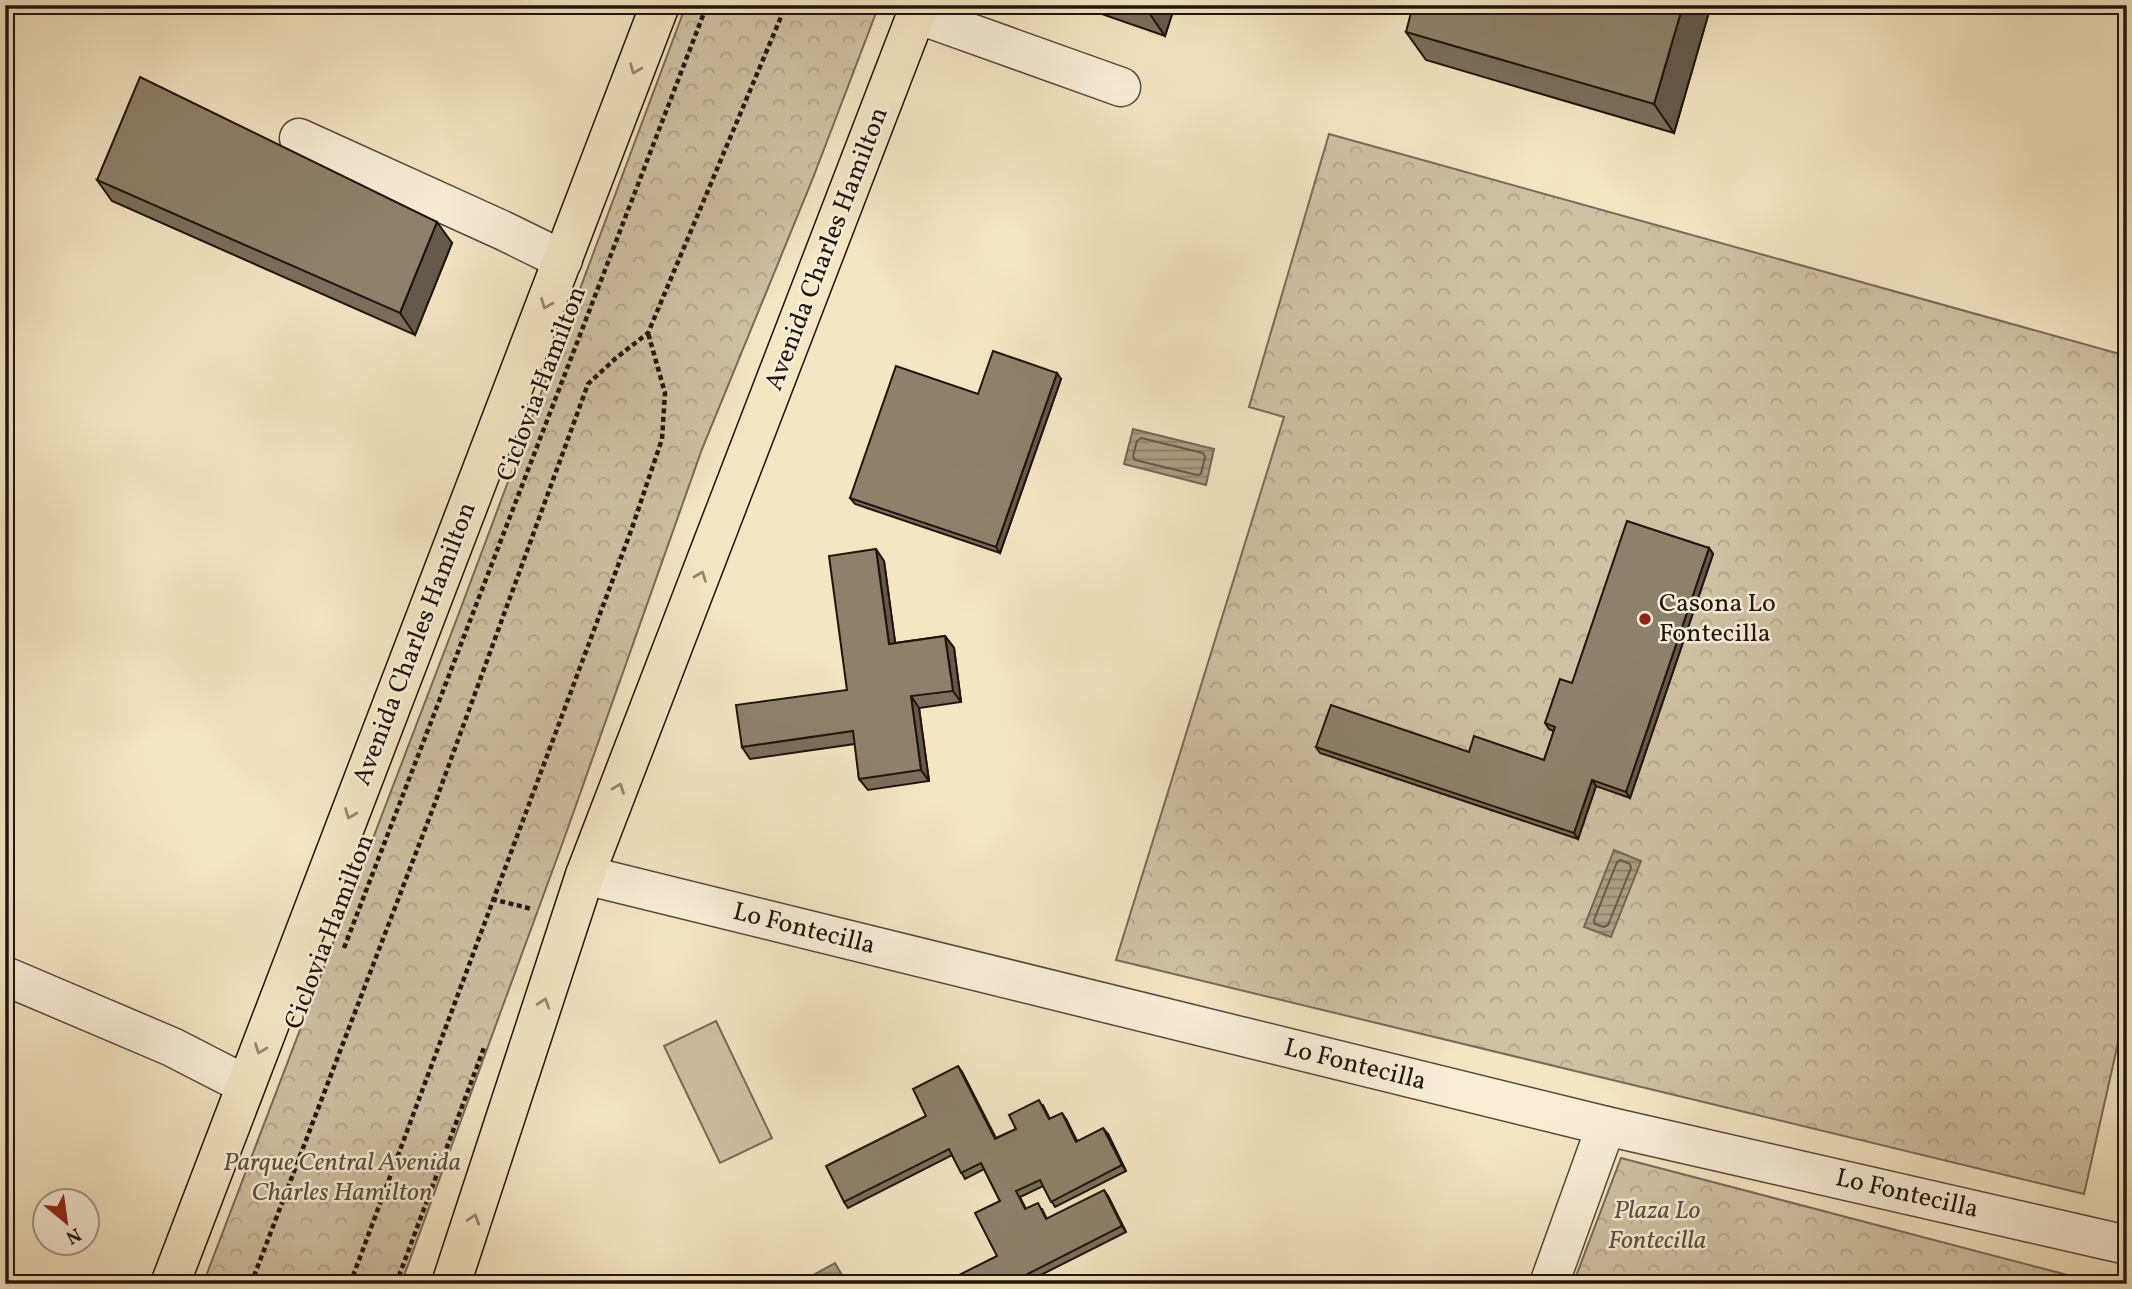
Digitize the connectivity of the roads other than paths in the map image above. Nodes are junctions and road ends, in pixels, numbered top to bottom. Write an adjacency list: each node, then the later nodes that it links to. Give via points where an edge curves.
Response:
1 (660, 5): 5 (main road, Avenida Charles Hamilton, one-way to 5)
2 (919, 10): 3 (street); 6 (main road, Avenida Charles Hamilton, one-way to 2)
3 (1121, 87)
4 (299, 138): 5 (street)
5 (563, 260): 8 (main road, Avenida Charles Hamilton, one-way to 8)
6 (585, 875): 9 (street, Lo Fontecilla); 12 (main road, Avenida Charles Hamilton, one-way to 6)
7 (5, 976): 8 (street, via 172,1047)
8 (246, 1085): 11 (main road, Avenida Charles Hamilton)
9 (1606, 1126): 10 (street, Lo Fontecilla); 13 (street)
10 (2127, 1245)
11 (170, 1284)
12 (451, 1284)
13 (1549, 1284)

